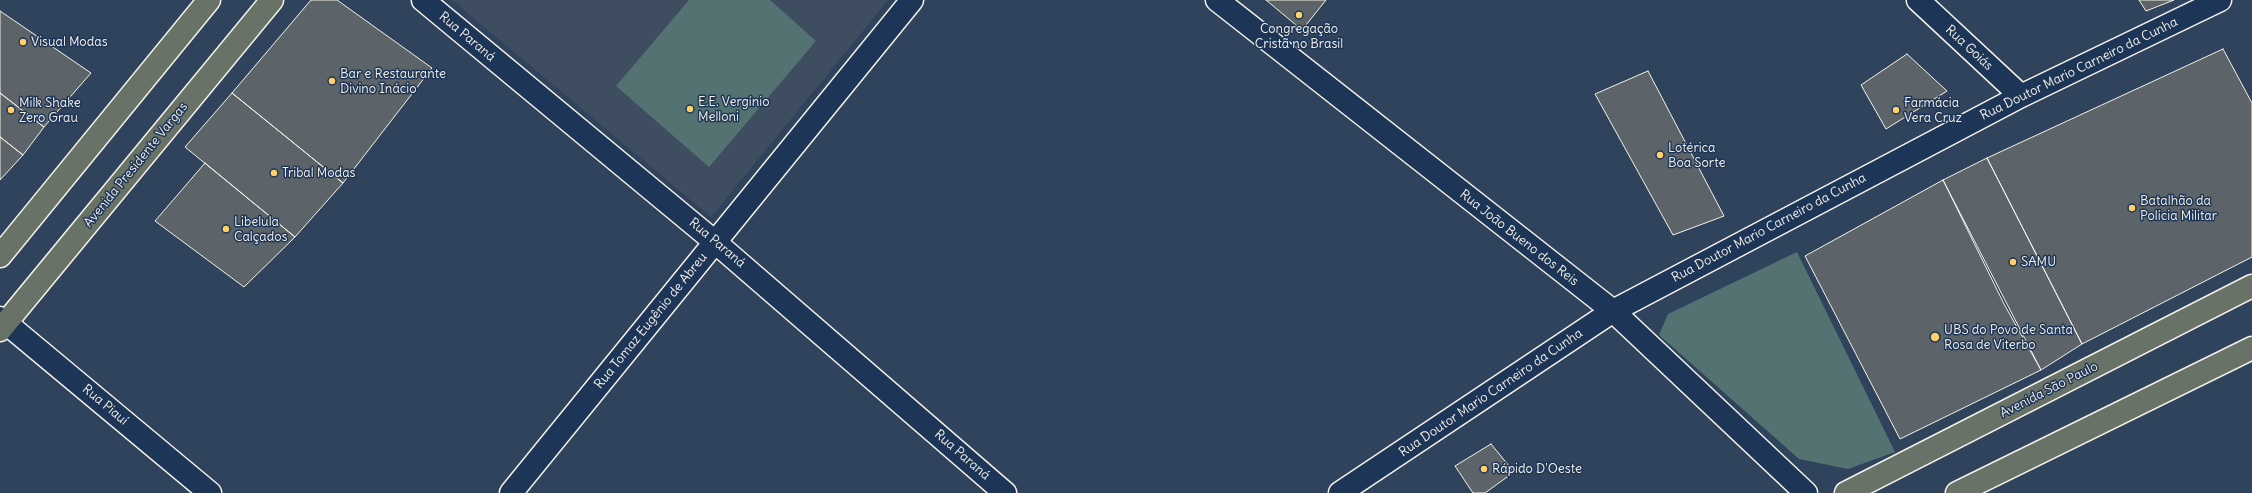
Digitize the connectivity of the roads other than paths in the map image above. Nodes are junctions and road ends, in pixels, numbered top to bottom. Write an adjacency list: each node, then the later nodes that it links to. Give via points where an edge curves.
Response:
1 (209, 0): 10 (main road)
2 (272, 0): 13 (main road, Avenida Presidente Vargas)
3 (423, 0): 9 (street, Rua Paraná)
4 (912, 0): 9 (street, Rua Tomaz Eugênio de Abreu)
5 (1217, 0): 12 (street, Rua João Bueno dos Reis)
6 (1918, 0): 8 (street, Rua Goiás)
7 (2220, 0): 8 (street, Rua Doutor Mario Carneiro da Cunha)
8 (2020, 96): 12 (street, Rua Doutor Mario Carneiro da Cunha)
9 (715, 242): 16 (street, Rua Tomaz Eugênio de Abreu); 17 (street, Rua Paraná)
10 (0, 256)
11 (2252, 286): 20 (main road, Avenida São Paulo)
12 (1613, 311): 18 (street, Rua Doutor Mario Carneiro da Cunha); 19 (street, Rua João Bueno dos Reis)
13 (2, 324): 15 (street, Rua Piauí)
14 (2252, 348): 21 (main road)
15 (210, 493)
16 (511, 493)
17 (1005, 493)
18 (1340, 493)
19 (1806, 493)
20 (1846, 493)
21 (1957, 493)

